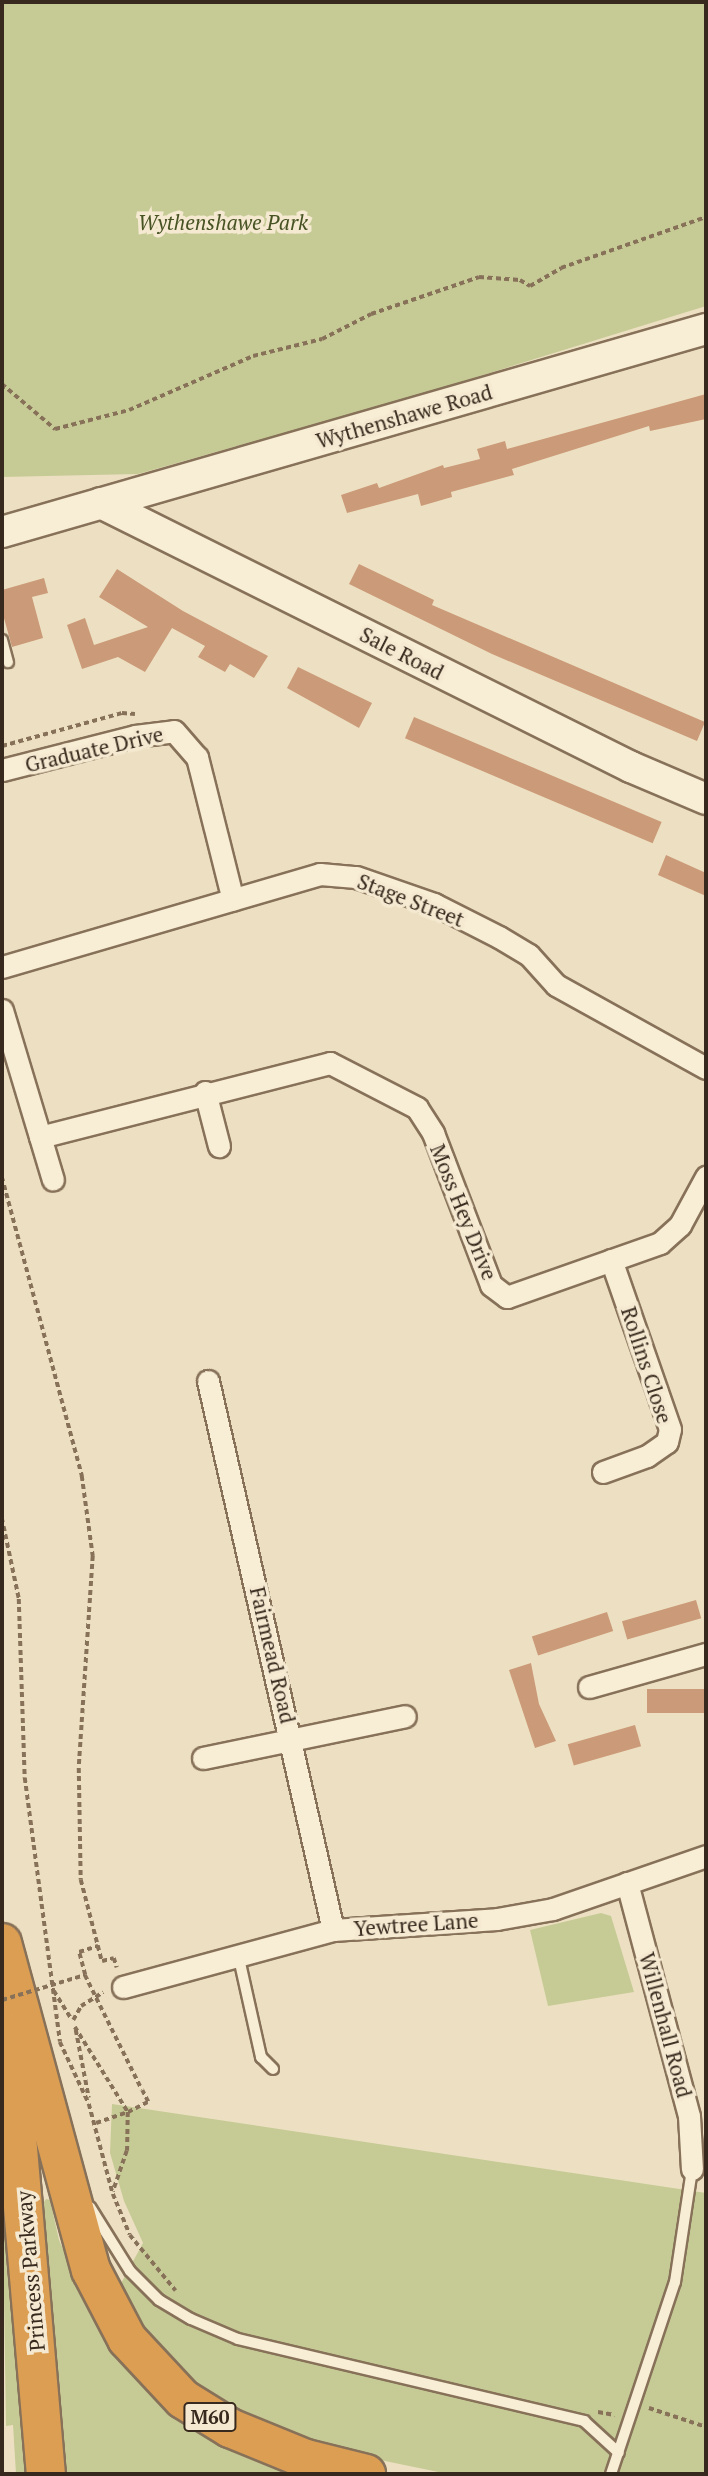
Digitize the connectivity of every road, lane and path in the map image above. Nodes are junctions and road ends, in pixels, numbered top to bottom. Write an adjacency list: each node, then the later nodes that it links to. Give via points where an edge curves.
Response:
1 (706, 216): 3 (path, via 561,268 530,286 520,280 479,277 371,314 321,340 253,356 129,410 55,429)
2 (706, 328): 4 (main road, Wythenshawe Road)
3 (2, 384)
4 (101, 503): 5 (main road, Wythenshawe Road); 6 (main road, Wythenshawe Road); 10 (main road, Sale Road, via 631,767)
5 (2, 516)
6 (2, 532)
7 (2, 640): 8 (lane)
8 (8, 662)
9 (2, 770): 11 (street, Graduate Drive, via 135,736 174,731 197,757)
10 (706, 799)
11 (233, 900): 12 (street, Stage Street); 14 (street, Stage Street, via 320,874 356,877 434,904 529,955 556,985)
12 (2, 967)
13 (2, 1010): 16 (street)
14 (706, 1068)
15 (205, 1092): 16 (street, Moss Hey Drive); 17 (street); 21 (street, Moss Hey Drive, via 330,1063 418,1108 433,1133 491,1285 507,1297)
16 (40, 1137): 20 (street)
17 (219, 1146)
18 (2, 1177): 34 (path, via 82,1476 93,1556 80,1782 81,1880)
19 (706, 1177): 21 (street, Moss Hey Drive, via 680,1225 660,1243)
20 (52, 1180)
21 (611, 1260): 23 (street, Rollins Close, via 670,1429 667,1442 647,1456)
22 (208, 1381): 28 (street, Fairmead Road)
23 (603, 1472)
24 (2, 1518): 38 (path, via 19,1599 25,1778)
25 (706, 1654): 26 (street)
26 (589, 1688)
27 (405, 1716): 28 (street)
28 (293, 1740): 29 (street); 32 (street, Fairmead Road)
29 (203, 1758)
30 (706, 1856): 31 (street, Yewtree Lane)
31 (627, 1883): 32 (street, Yewtree Lane, via 553,1909 497,1919); 45 (street, Willenhall Road)
32 (333, 1930): 35 (street, Yewtree Lane)
33 (2, 1943): 47 (highway); 56 (highway, Princess Parkway)
34 (98, 1946): 36 (path, via 79,1952); 37 (path, via 102,1961 114,1958)
35 (238, 1954): 37 (street, Yewtree Lane); 42 (lane, via 261,2057)
36 (85, 1975): 39 (path, bridge); 44 (path, bridge, via 148,2102)
37 (123, 1987): 40 (path, via 89,1998)
38 (53, 1989): 40 (path); 43 (path, via 61,2042)
39 (2, 2000)
40 (73, 2020): 41 (path)
41 (75, 2027): 43 (path); 44 (path)
42 (273, 2069)
43 (89, 2104): 46 (path)
44 (128, 2112): 46 (path); 49 (path, via 127,2151)
45 (698, 2115): 48 (street, Willenhall Road)
46 (96, 2123): 49 (path)
47 (53, 2133): 55 (lane, via 130,2271 159,2300 191,2319 238,2339 584,2421); 57 (highway, M60, via 101,2293 144,2361 206,2414 279,2449)
48 (692, 2169): 51 (lane, via 675,2282)
49 (113, 2194): 50 (path, via 141,2252)
50 (179, 2294)
51 (637, 2403): 53 (lane); 54 (path)
52 (595, 2412): 53 (path)
53 (631, 2418): 55 (lane)
54 (706, 2427)
55 (619, 2453): 58 (lane)
56 (46, 2474)
57 (366, 2474)
58 (611, 2474)

